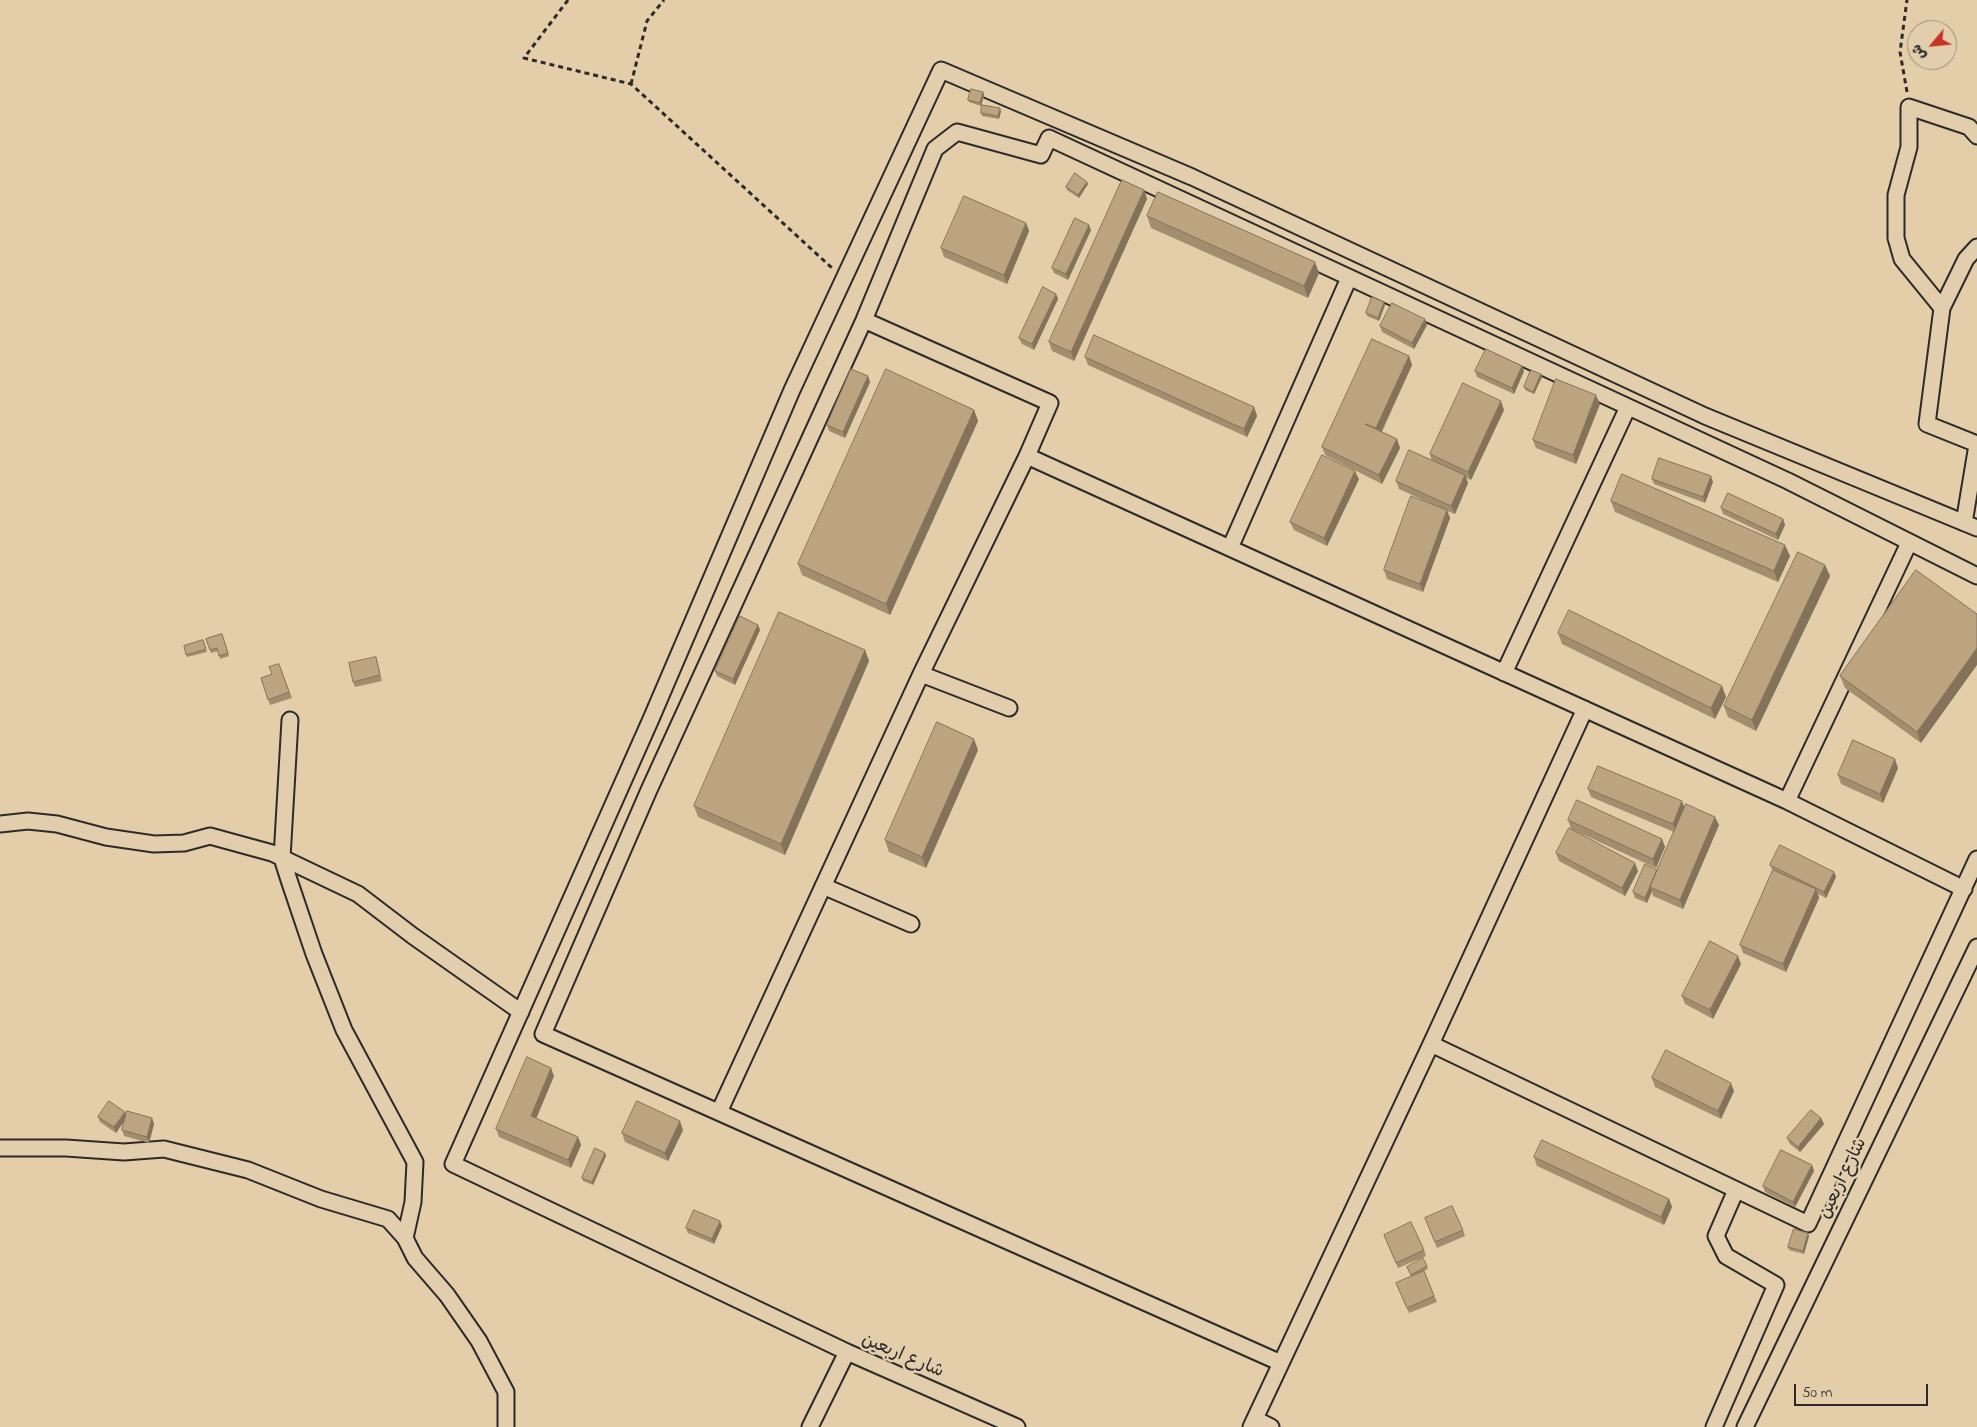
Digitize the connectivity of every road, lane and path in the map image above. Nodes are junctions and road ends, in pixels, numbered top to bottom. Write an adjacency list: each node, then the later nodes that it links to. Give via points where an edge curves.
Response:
1 (568, 0): 4 (path, via 524,58)
2 (664, 0): 4 (path, via 648,21)
3 (1907, 0): 5 (path, via 1900,52)
4 (630, 84): 9 (path)
5 (1909, 107): 6 (street, via 1969,127); 10 (street, via 1909,147 1896,195 1896,238 1902,259)
6 (1977, 136)
7 (1977, 247): 10 (street, via 1966,258)
8 (1349, 278): 11 (street, via 1049,138 1041,155 958,132 935,149); 12 (street); 17 (street)
9 (844, 279): 15 (street, via 941,70 1192,177 1705,416); 32 (street, via 792,390)
10 (1942, 308): 13 (street, via 1927,424)
11 (864, 320): 14 (street, via 1050,403); 34 (street, via 648,790 543,1034)
12 (1628, 407): 16 (street, via 1788,481); 19 (street)
13 (1977, 445): 15 (street)
14 (1027, 456): 17 (street); 20 (street)
15 (1971, 525)
16 (1909, 543): 18 (street); 24 (street)
17 (1230, 548): 19 (street)
18 (1977, 576)
19 (1504, 673): 22 (street)
20 (921, 674): 21 (street); 28 (street)
21 (1008, 708)
22 (1585, 709): 24 (street); 33 (street)
23 (290, 720): 26 (street)
24 (1788, 801): 29 (street)
25 (0, 824): 26 (street, via 28,821 57,824 106,837 154,844 184,843 210,836)
26 (282, 858): 32 (street, via 358,894); 37 (street, via 344,1030 416,1162 413,1202)
27 (1977, 859): 29 (street)
28 (823, 886): 30 (street); 34 (street)
29 (1964, 889): 36 (street, via 1808,1224)
30 (911, 924)
31 (1977, 947): 46 (street, شارع اربعين)
32 (520, 1012): 38 (street, via 453,1164)
33 (1431, 1044): 36 (street); 39 (street)
34 (719, 1112): 39 (street)
35 (0, 1148): 37 (street, via 173,1151 248,1170 321,1199 388,1219)
36 (1736, 1190): 45 (street, via 1716,1236 1726,1256 1776,1285)
37 (405, 1238): 41 (street, via 415,1258 447,1295 478,1341 506,1392)
38 (847, 1352): 42 (street, شارع اربعين); 43 (street, شارع اربعين)
39 (1281, 1363): 40 (street)
40 (1253, 1423): 44 (street)
41 (506, 1427)
42 (810, 1427)
43 (1017, 1427)
44 (1271, 1427)
45 (1714, 1427)
46 (1745, 1427)

